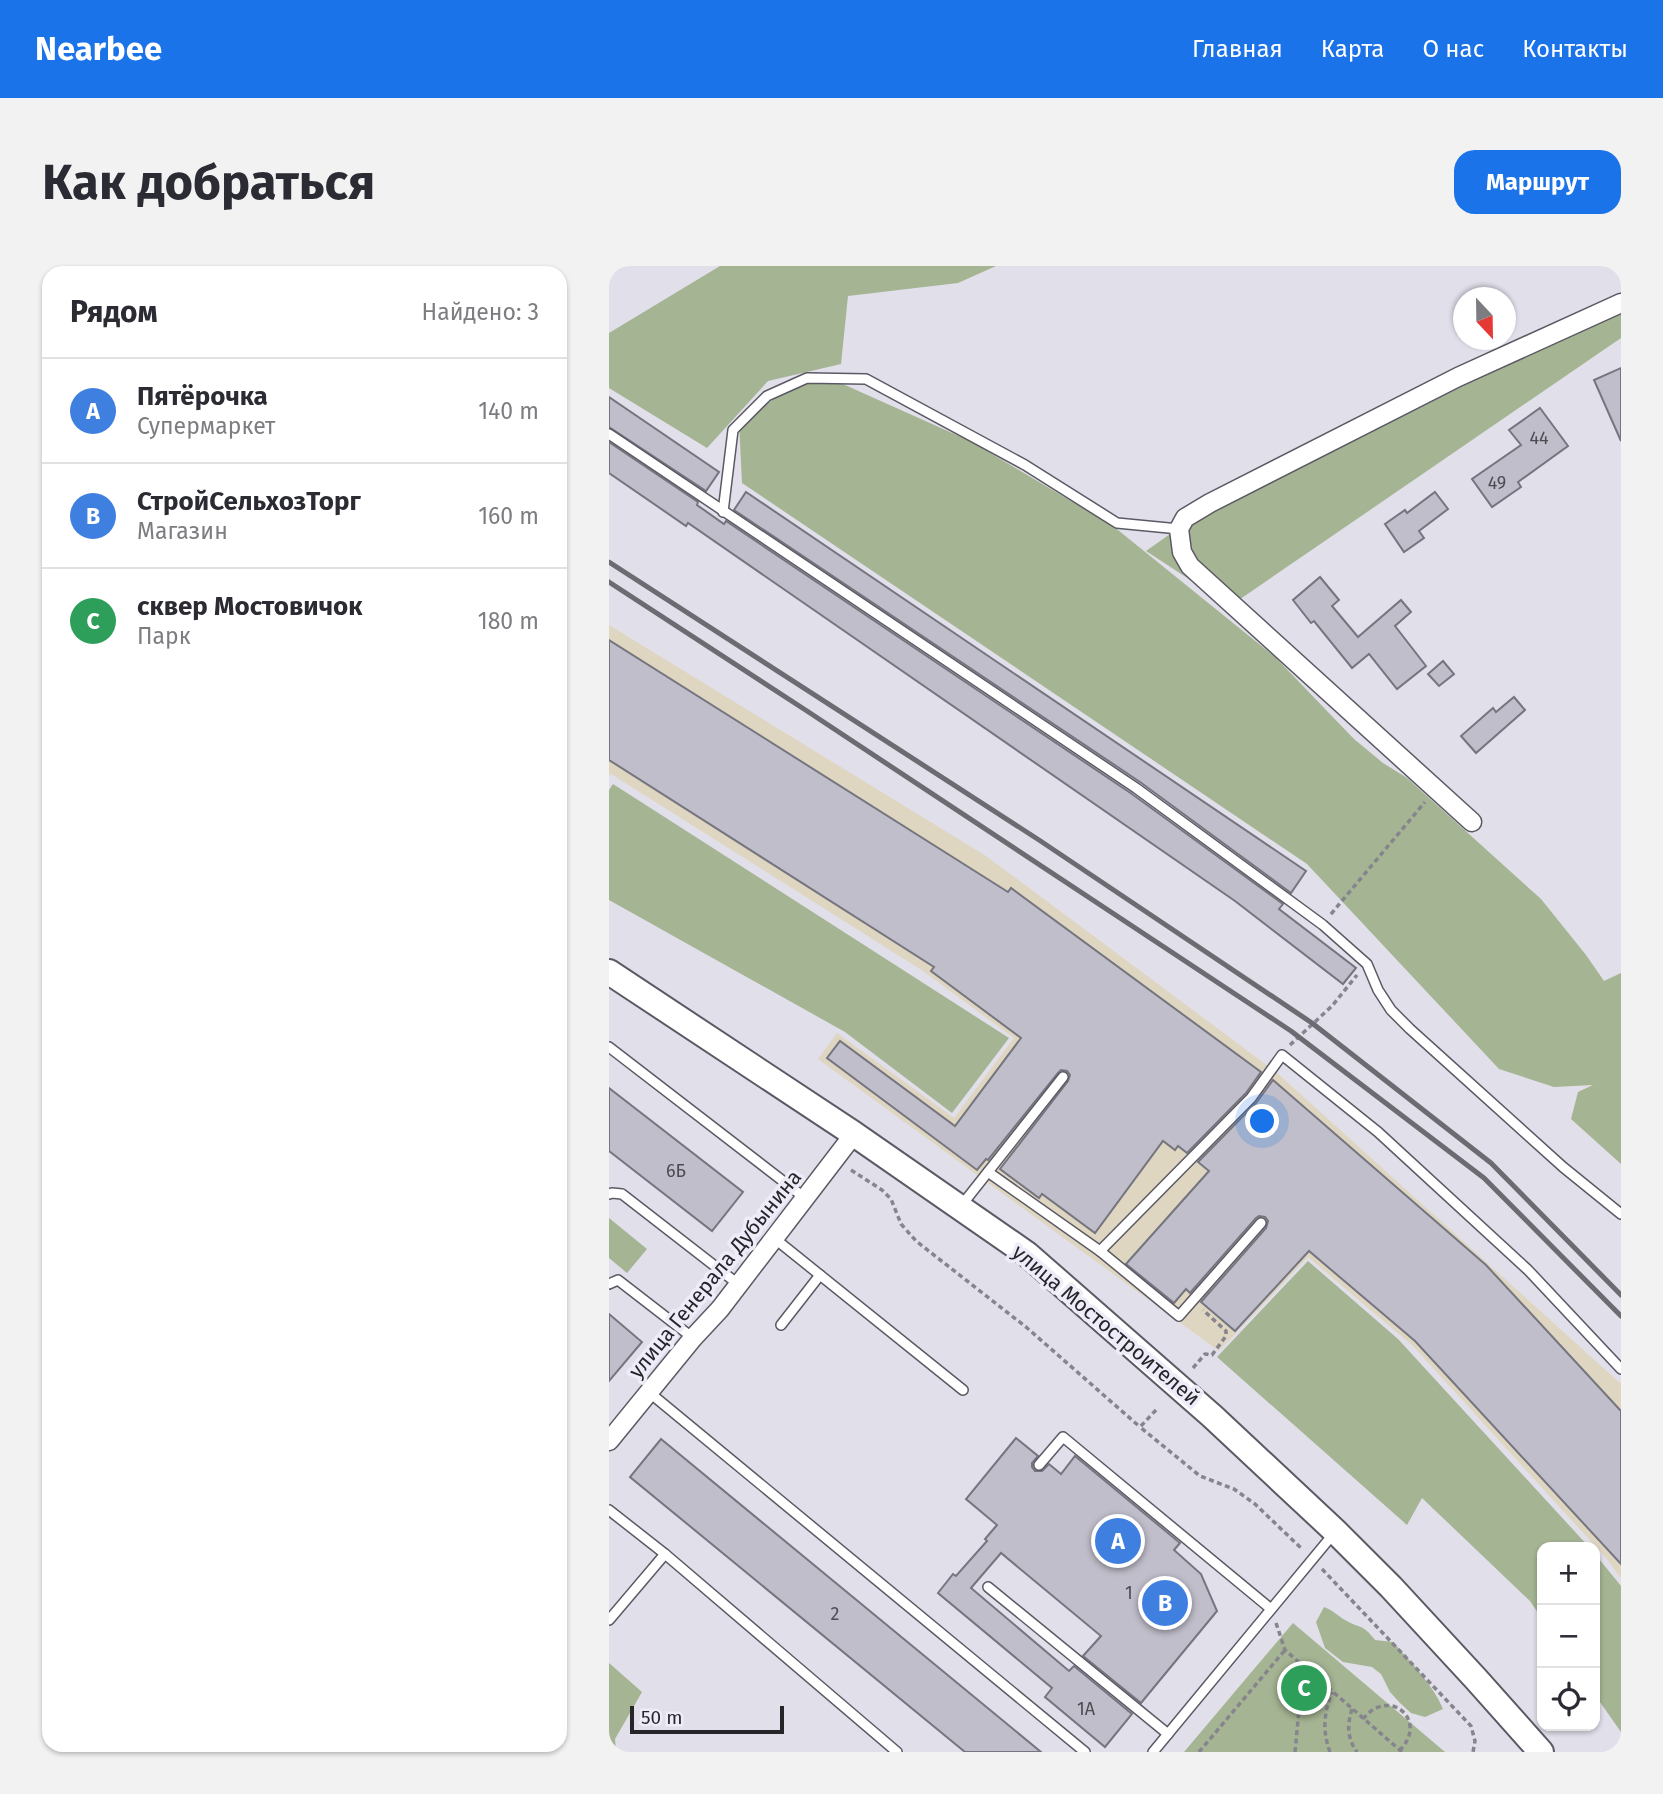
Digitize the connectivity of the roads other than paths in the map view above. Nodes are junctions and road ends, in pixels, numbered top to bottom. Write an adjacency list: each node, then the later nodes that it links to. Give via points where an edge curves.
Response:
1 (1621, 303): 4 (street, via 1458,377 1210,503 1185,518)
2 (609, 434): 3 (lane)
3 (723, 512): 4 (lane, via 733,430 767,396 807,378 866,379 1025,465 1117,523); 14 (lane, via 1136,788 1323,925 1367,964 1391,1010)
4 (1179, 528): 5 (street, via 1182,552 1190,566)
5 (1472, 822)
6 (609, 972): 9 (main road, улица Мостостроителей)
7 (609, 1047): 12 (lane)
8 (1063, 1077): 10 (lane)
9 (854, 1134): 12 (street, улица Генерала Дубынина); 13 (main road, улица Мостостроителей)
10 (988, 1172): 13 (lane); 17 (lane)
11 (609, 1194): 20 (lane, via 622,1194)
12 (805, 1198): 16 (street, улица Генерала Дубынина)
13 (959, 1207): 29 (main road, улица Мостостроителей, via 1027,1254)
14 (1621, 1214)
15 (1261, 1223): 17 (lane, via 1178,1316)
16 (774, 1238): 18 (lane); 20 (street, улица Генерала Дубынина)
17 (1100, 1251): 23 (lane, via 1251,1098 1282,1055 1378,1132 1528,1270)
18 (820, 1275): 21 (lane); 24 (lane)
19 (609, 1284): 22 (lane, via 618,1280)
20 (738, 1284): 22 (street, улица Генерала Дубынина)
21 (781, 1325)
22 (692, 1338): 25 (street, улица Генерала Дубынина)
23 (1621, 1369)
24 (963, 1390)
25 (650, 1393): 26 (street, улица Генерала Дубынина); 37 (lane)
26 (609, 1441)
27 (1039, 1465): 32 (lane, via 1063,1437)
28 (609, 1510): 30 (lane)
29 (1335, 1531): 32 (lane); 35 (main road, улица Мостостроителей, via 1391,1587)
30 (665, 1554): 33 (lane); 36 (lane)
31 (988, 1587): 34 (lane)
32 (1271, 1609): 34 (lane)
33 (609, 1620)
34 (1168, 1734): 38 (lane)
35 (1529, 1747)
36 (897, 1752)
37 (1085, 1752)
38 (1153, 1752)

